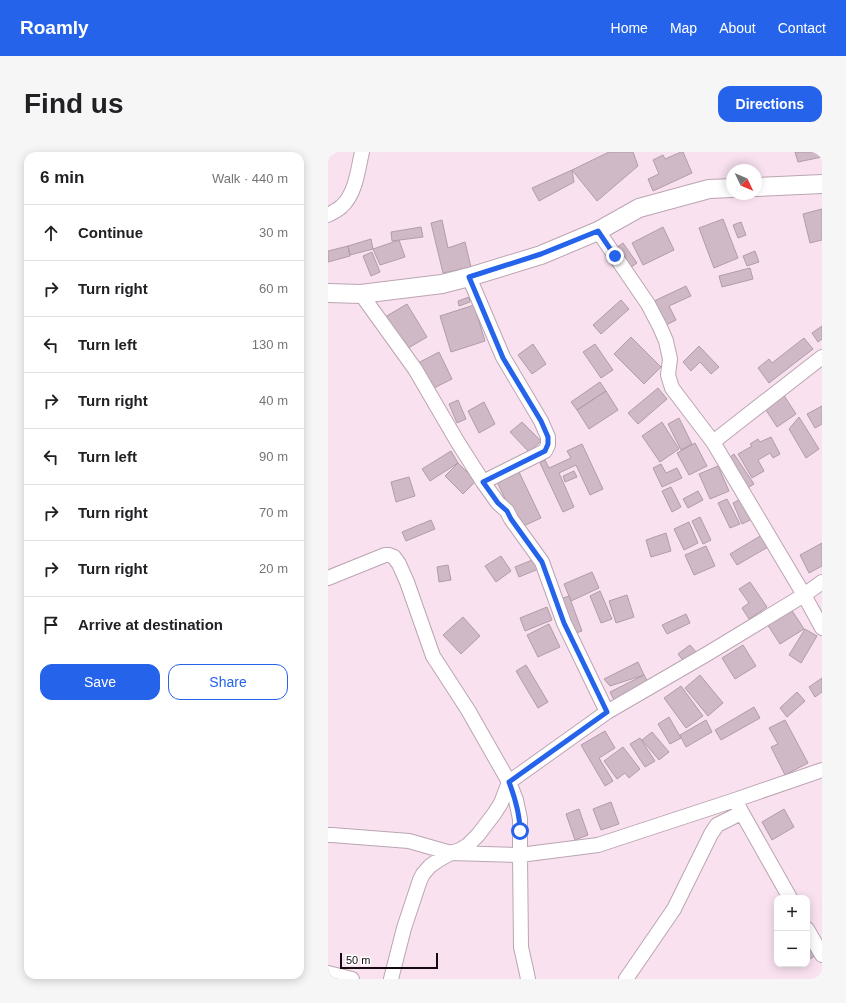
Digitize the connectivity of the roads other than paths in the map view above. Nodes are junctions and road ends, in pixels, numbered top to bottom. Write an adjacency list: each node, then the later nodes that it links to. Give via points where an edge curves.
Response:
1 (362, 152): 5 (street, via 351,194 343,205)
2 (822, 184): 3 (street)
3 (762, 187)
4 (726, 188): 6 (street, via 709,189 639,208)
5 (328, 215)
6 (598, 231): 7 (street, via 541,254); 11 (street, via 648,304 660,327 670,359 668,375 672,388)
7 (469, 277): 9 (street, via 442,284); 12 (street, via 503,358 548,437 545,451)
8 (328, 293): 9 (street)
9 (361, 294): 12 (street, via 415,369)
10 (822, 356): 11 (street)
11 (713, 442): 15 (street)
12 (483, 482): 17 (street, via 507,511 542,562 564,623)
13 (328, 578): 19 (street, via 385,555 394,557 407,582 433,656 468,710)
14 (822, 582): 15 (street)
15 (804, 595): 16 (street); 17 (street)
16 (822, 628)
17 (607, 712): 19 (street)
18 (822, 770): 20 (street)
19 (509, 782): 23 (street, via 501,802 478,835 468,845); 24 (street, via 520,819)
20 (735, 800): 21 (street); 24 (street, via 598,845)
21 (741, 813): 25 (street); 32 (street, via 717,825 674,910)
22 (328, 835): 23 (street, via 409,841)
23 (451, 853): 24 (street); 30 (street, via 430,866 420,880)
24 (520, 855): 31 (street, via 521,947)
25 (788, 895)
26 (808, 931): 27 (street)
27 (822, 955)
28 (328, 973): 29 (street)
29 (352, 979)
30 (391, 979)
31 (528, 979)
32 (626, 979)

